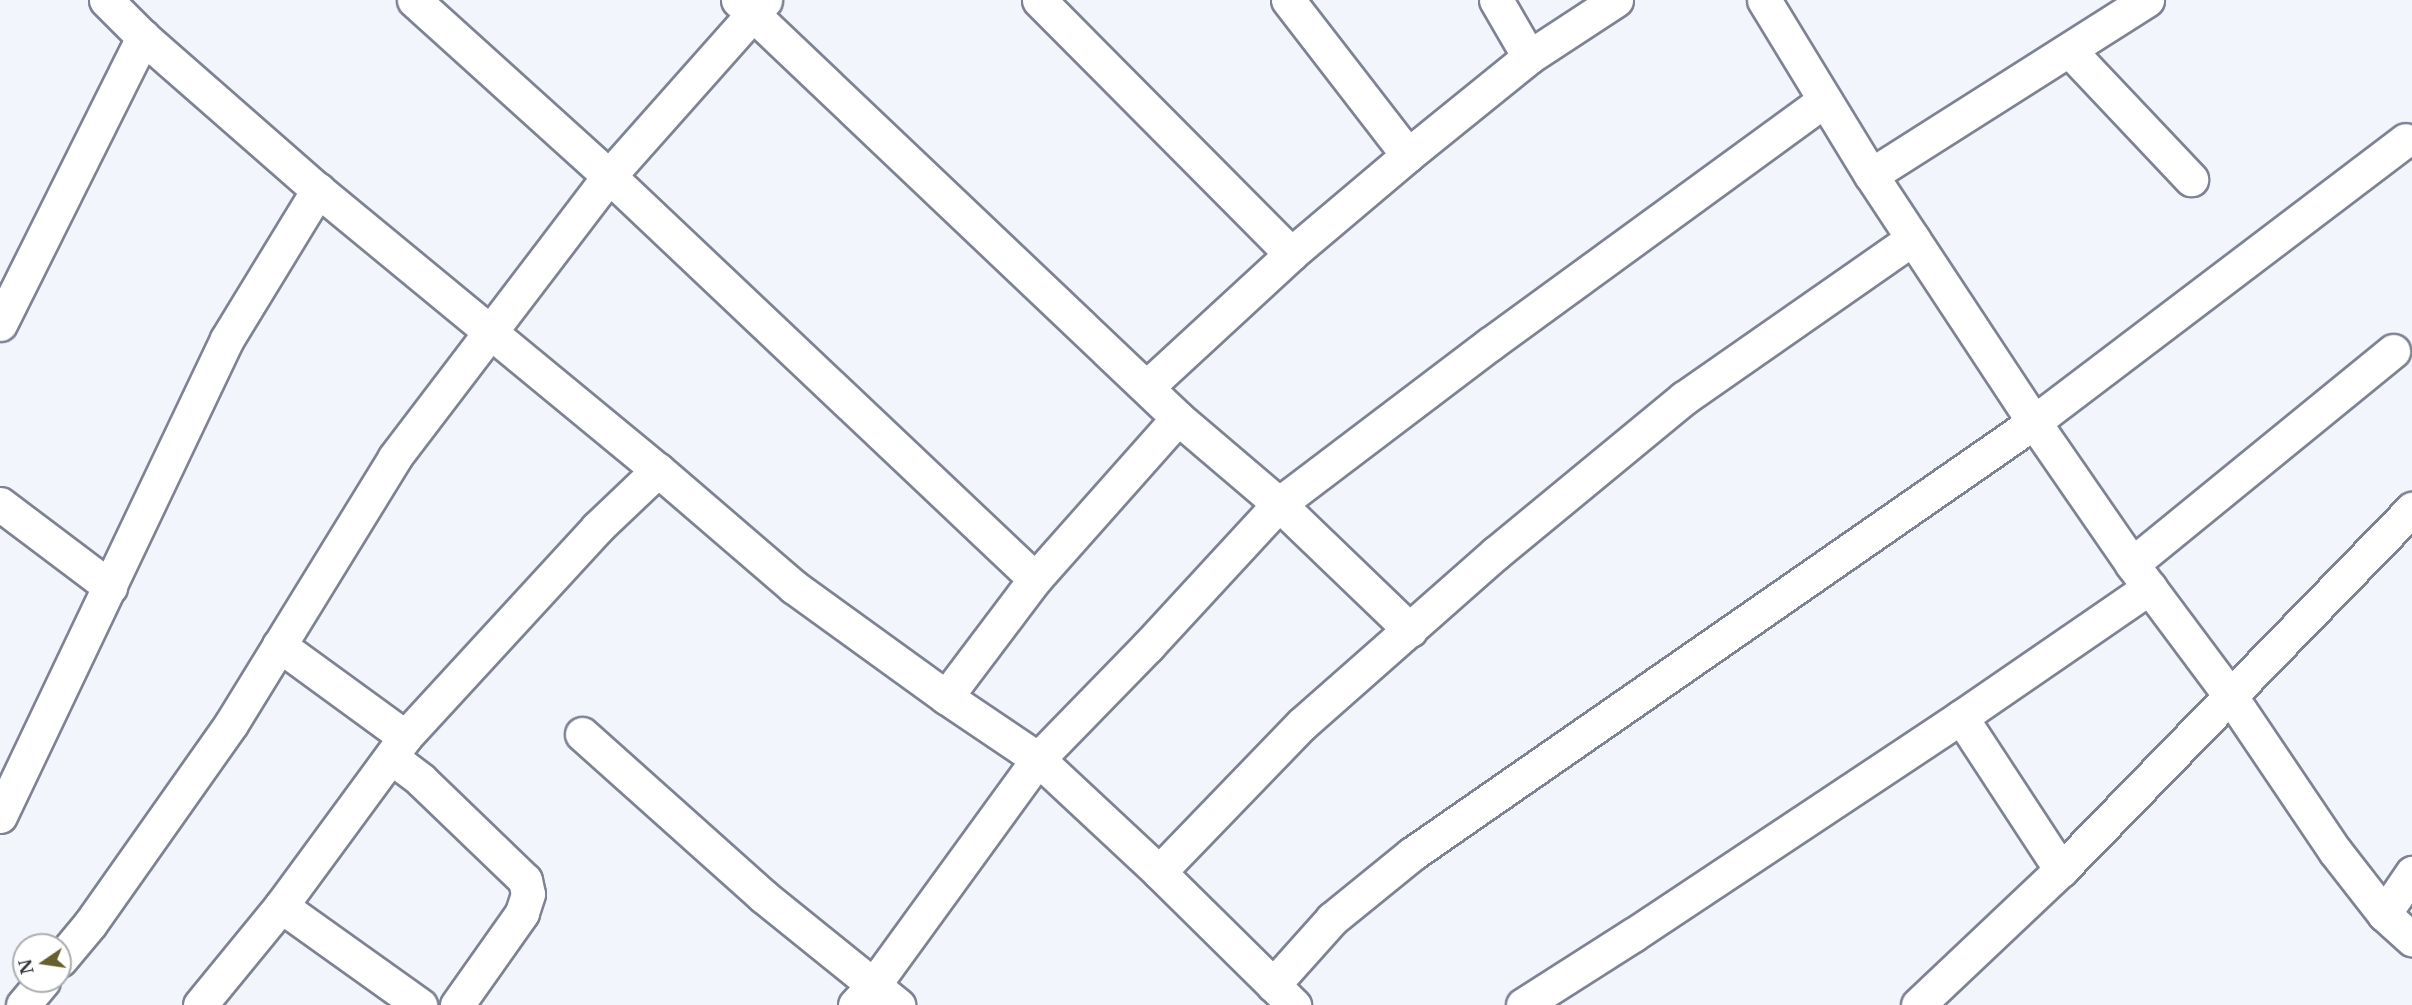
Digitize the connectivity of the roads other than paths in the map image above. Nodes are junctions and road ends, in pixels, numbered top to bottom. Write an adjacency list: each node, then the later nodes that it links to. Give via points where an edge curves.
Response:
1 (106, 0): 10 (street)
2 (414, 0): 17 (street)
3 (1040, 0): 21 (street)
4 (1288, 0): 15 (street)
5 (1496, 0): 12 (street)
6 (1616, 0): 12 (street)
7 (1764, 0): 13 (street)
8 (2147, 0): 11 (street)
9 (752, 4): 17 (street); 25 (street)
10 (143, 37): 19 (street); 22 (street)
11 (2069, 50): 16 (street); 18 (street)
12 (1529, 57): 15 (street)
13 (1825, 100): 16 (street); 30 (street, via 1490,344)
14 (2405, 140): 27 (street)
15 (1408, 155): 21 (street)
16 (1871, 175): 20 (street)
17 (609, 176): 23 (street); 33 (street)
18 (2190, 179)
19 (318, 190): 23 (street); 34 (street, via 227,339)
20 (1913, 238): 27 (street); 35 (street, via 1684,398 1496,553)
21 (1291, 254): 25 (street)
22 (0, 324)
23 (490, 333): 28 (street); 36 (street, via 395,457)
24 (2393, 351): 32 (street)
25 (1148, 386): 26 (street)
26 (1178, 418): 30 (street); 33 (street)
27 (2034, 422): 32 (street); 52 (street, via 1412,854 1332,919)
28 (658, 470): 38 (street, via 794,587); 41 (street, via 597,528)
29 (0, 504): 34 (street)
30 (1279, 504): 35 (street); 42 (street)
31 (2412, 509): 37 (street)
32 (2141, 576): 37 (street); 39 (street)
33 (1035, 579): 38 (street)
34 (110, 587): 43 (street)
35 (1410, 630): 45 (street, via 1302,724)
36 (279, 645): 41 (street); 50 (street, via 224,734)
37 (2229, 694): 44 (street); 48 (street)
38 (946, 698): 42 (street)
39 (1961, 717): 44 (street); 58 (street)
40 (582, 734): 53 (street)
41 (398, 747): 47 (street); 57 (street, via 421,780 525,880 528,894 522,913)
42 (1038, 759): 45 (street); 53 (street)
43 (0, 816)
44 (2061, 870): 59 (street)
45 (1159, 872): 52 (street)
46 (2412, 873): 48 (street)
47 (281, 906): 55 (street); 56 (street)
48 (2384, 914): 49 (street)
49 (2412, 939)
50 (72, 946)
51 (33, 993): 54 (street)
52 (1284, 995)
53 (875, 999)
54 (23, 1005)
55 (200, 1005)
56 (420, 1005)
57 (457, 1005)
58 (1523, 1005)
59 (1918, 1005)

